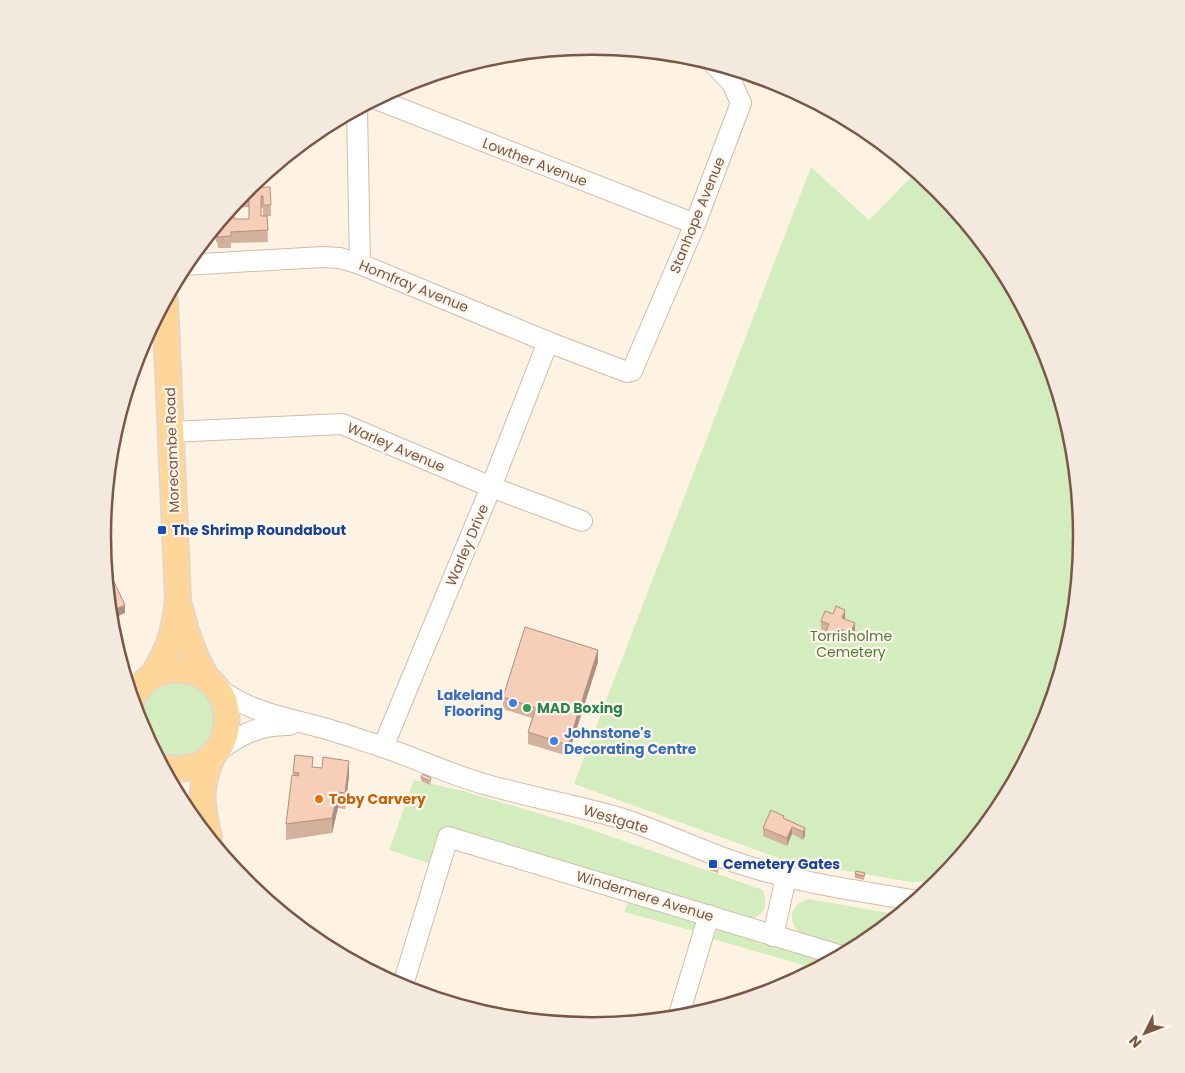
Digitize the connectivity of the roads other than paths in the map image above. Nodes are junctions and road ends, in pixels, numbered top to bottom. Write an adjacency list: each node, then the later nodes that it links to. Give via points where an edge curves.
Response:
1 (723, 73): 4 (street, Stanhope Avenue, via 732,83 741,103)
2 (385, 103): 4 (street, Lowther Avenue)
3 (357, 117): 6 (street)
4 (695, 224): 9 (street, Stanhope Avenue)
5 (195, 264): 6 (street, Homfray Avenue, via 322,257)
6 (360, 264): 8 (street, Homfray Avenue)
7 (166, 315): 10 (main road, Morecambe Road)
8 (548, 342): 9 (street, Homfray Avenue, via 627,372); 11 (street, Warley Drive)
9 (632, 371)
10 (171, 432): 11 (street, Warley Avenue, via 342,424); 13 (main road, Morecambe Road)
11 (491, 487): 12 (street, Warley Avenue); 18 (street, Warley Drive)
12 (582, 521)
13 (178, 599): 14 (main road, Morecambe Road, via 165,655); 15 (main road, Morecambe Road, via 188,641)
14 (143, 678): 15 (main road, via 169,670 182,670 196,673); 16 (main road, Morecambe Road)
15 (209, 681): 17 (street, Westgate, via 245,705); 19 (main road, Morecambe Road, via 221,696 226,711 227,727)
16 (137, 691)
17 (317, 726): 18 (street, Westgate); 19 (street, Westgate, via 263,728 234,739)
18 (382, 747): 22 (street, Westgate, via 482,784 622,819 743,865)
19 (214, 754): 20 (main road, via 202,763); 21 (main road, Morecambe Road, via 203,788)
20 (172, 769)
21 (206, 823)
22 (786, 877): 23 (street, Westgate); 25 (street)
23 (909, 900)
24 (709, 915): 25 (street, Windermere Avenue); 27 (street, Windermere Avenue, via 448,837); 28 (street)
25 (773, 936): 26 (street, Windermere Avenue)
26 (832, 953)
27 (405, 979)
28 (680, 1010)

